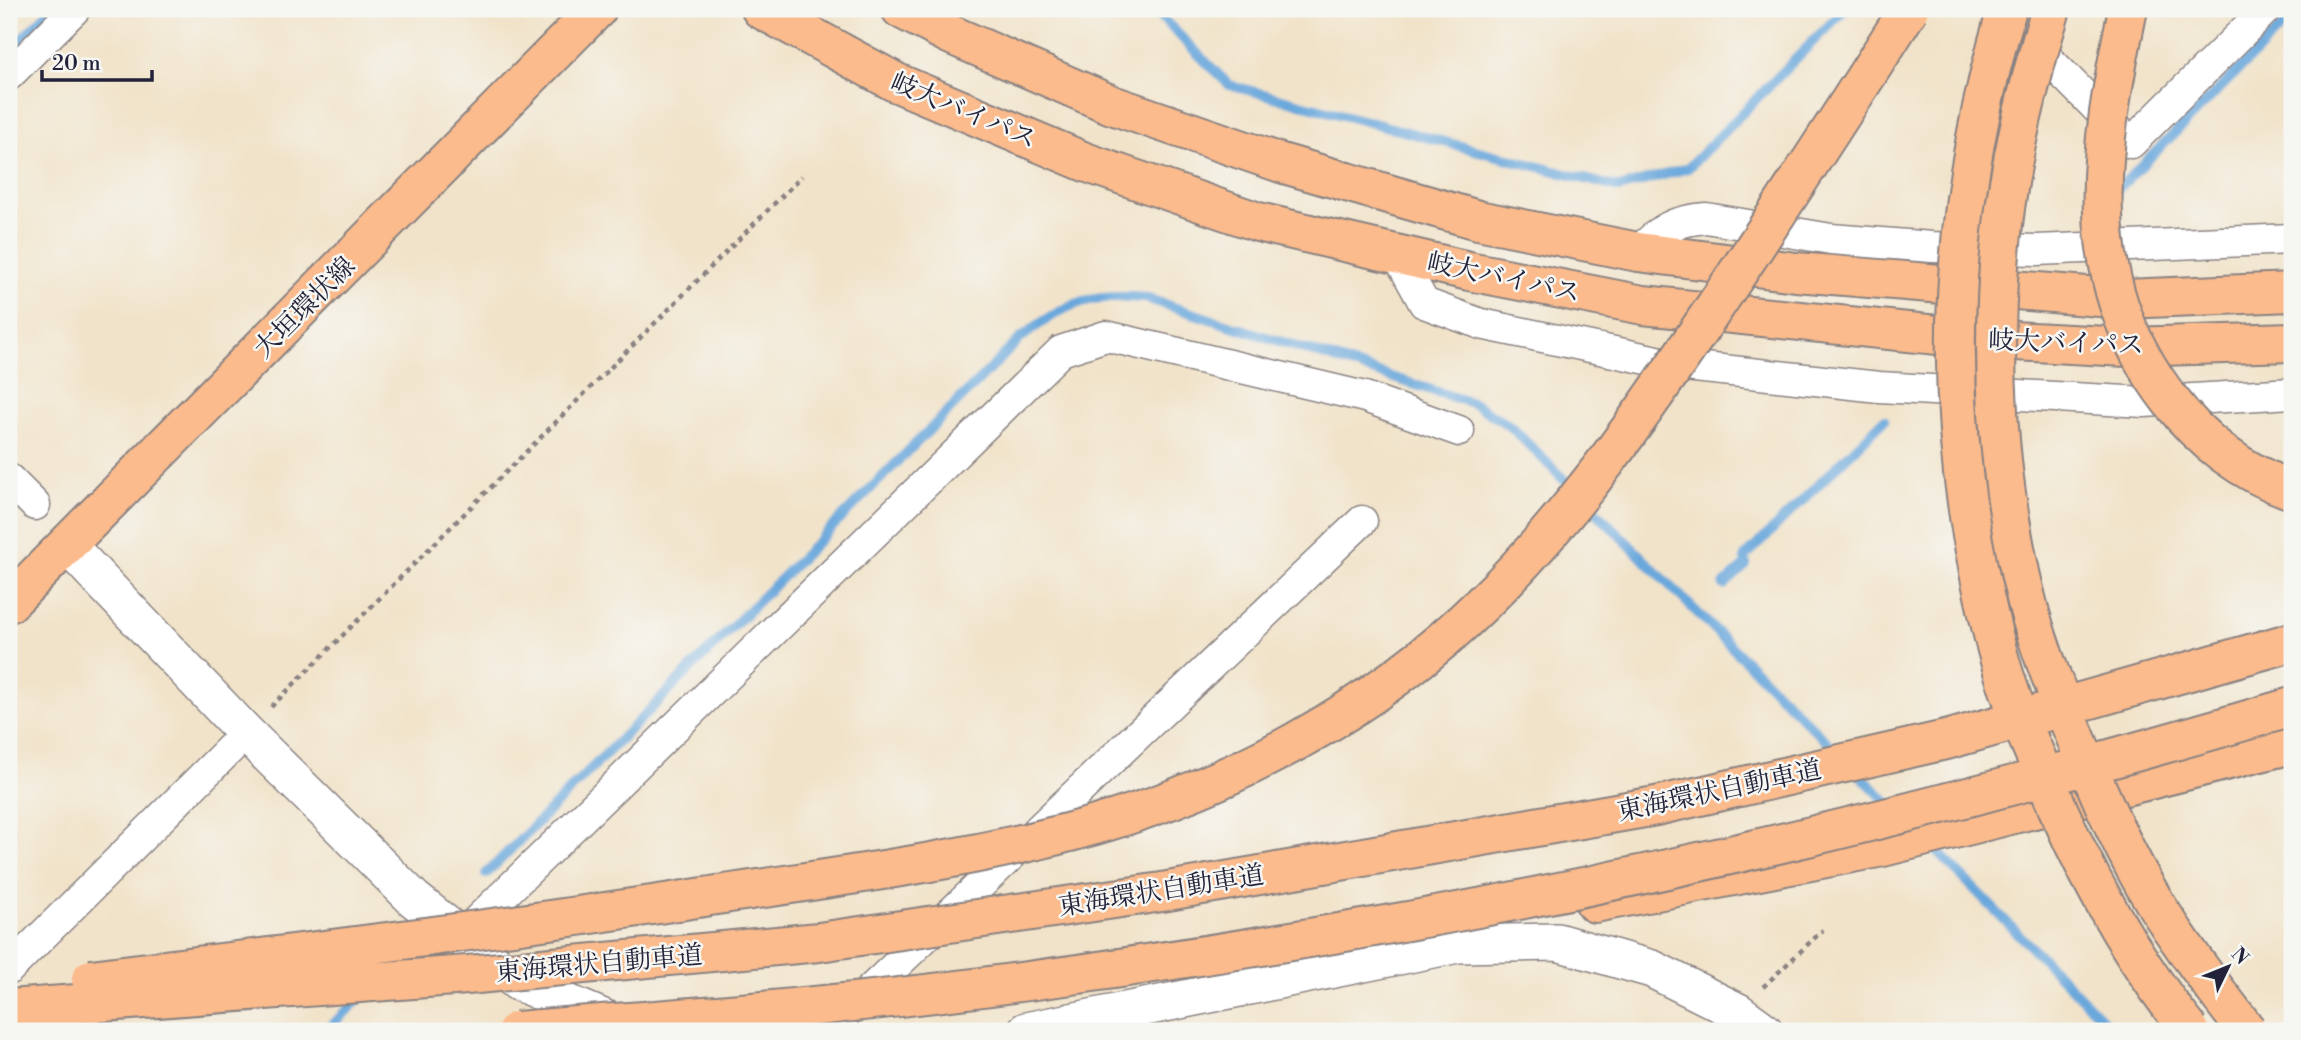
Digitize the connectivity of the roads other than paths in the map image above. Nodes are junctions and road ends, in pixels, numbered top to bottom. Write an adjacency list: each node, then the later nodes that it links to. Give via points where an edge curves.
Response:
1 (75, 9): 11 (street)
2 (597, 9): 23 (main road, 大垣環状線)
3 (761, 9): 14 (main road, 岐大バイパス, via 895,82 1085,162 1258,222)
4 (901, 9): 13 (main road, 岐大バイパス, via 1112,105 1281,163 1478,220)
5 (1909, 9): 32 (main road, bridge, via 1655,394 1543,540 1483,604 1417,661 1342,714 1260,759 1170,800 1077,830 963,857 502,929)
6 (1999, 9): 10 (street, via 2131,144)
7 (2007, 9): 39 (main road, bridge, via 1975,133 1954,314 1956,418 1967,512 2011,697 2068,835 2118,926)
8 (2051, 9): 40 (main road, bridge, via 2016,143 2002,233 1997,323 1999,417 2008,510 2027,602 2048,667 2110,822 2155,902)
9 (2127, 9): 20 (main road, bridge, via 2104,139 2102,203 2107,268 2123,320 2154,380 2189,424 2231,460)
10 (2266, 9)
11 (9, 75)
12 (2292, 239): 13 (street, via 2037,250 1932,247 1830,239 1706,218 1660,229)
13 (1638, 252): 15 (main road, 岐大バイパス, via 1796,272 2124,299)
14 (1397, 254): 16 (main road, 岐大バイパス, via 1643,305 1815,324 2126,347); 17 (street, via 1424,303 1482,324 1676,365 1879,387 2144,402)
15 (2292, 292)
16 (2292, 342)
17 (2292, 393)
18 (1459, 431): 30 (street, via 1365,397 1106,336 1061,351)
19 (9, 480): 21 (street)
20 (2292, 491)
21 (34, 505)
22 (1362, 521): 37 (street)
23 (68, 546): 24 (main road, 大垣環状線); 27 (street)
24 (9, 603)
25 (2292, 642): 33 (main road, 東海環状自動車道, bridge, via 1950,739 1656,806 1162,892 805,943 467,975)
26 (2292, 707): 29 (main road, bridge, via 1957,800 1675,868)
27 (246, 733): 30 (street, via 414,899); 31 (street)
28 (2292, 744): 29 (main road, bridge, via 1883,847 1592,904)
29 (1375, 927): 35 (main road, bridge, via 837,1004)
30 (461, 937): 36 (street, via 517,982)
31 (9, 969)
32 (9, 989)
33 (9, 1009)
34 (1751, 1021): 38 (street, via 1652,969 1557,942 1458,944)
35 (517, 1031)
36 (636, 1031)
37 (827, 1031)
38 (1026, 1031)
39 (2190, 1031)
40 (2247, 1031)

